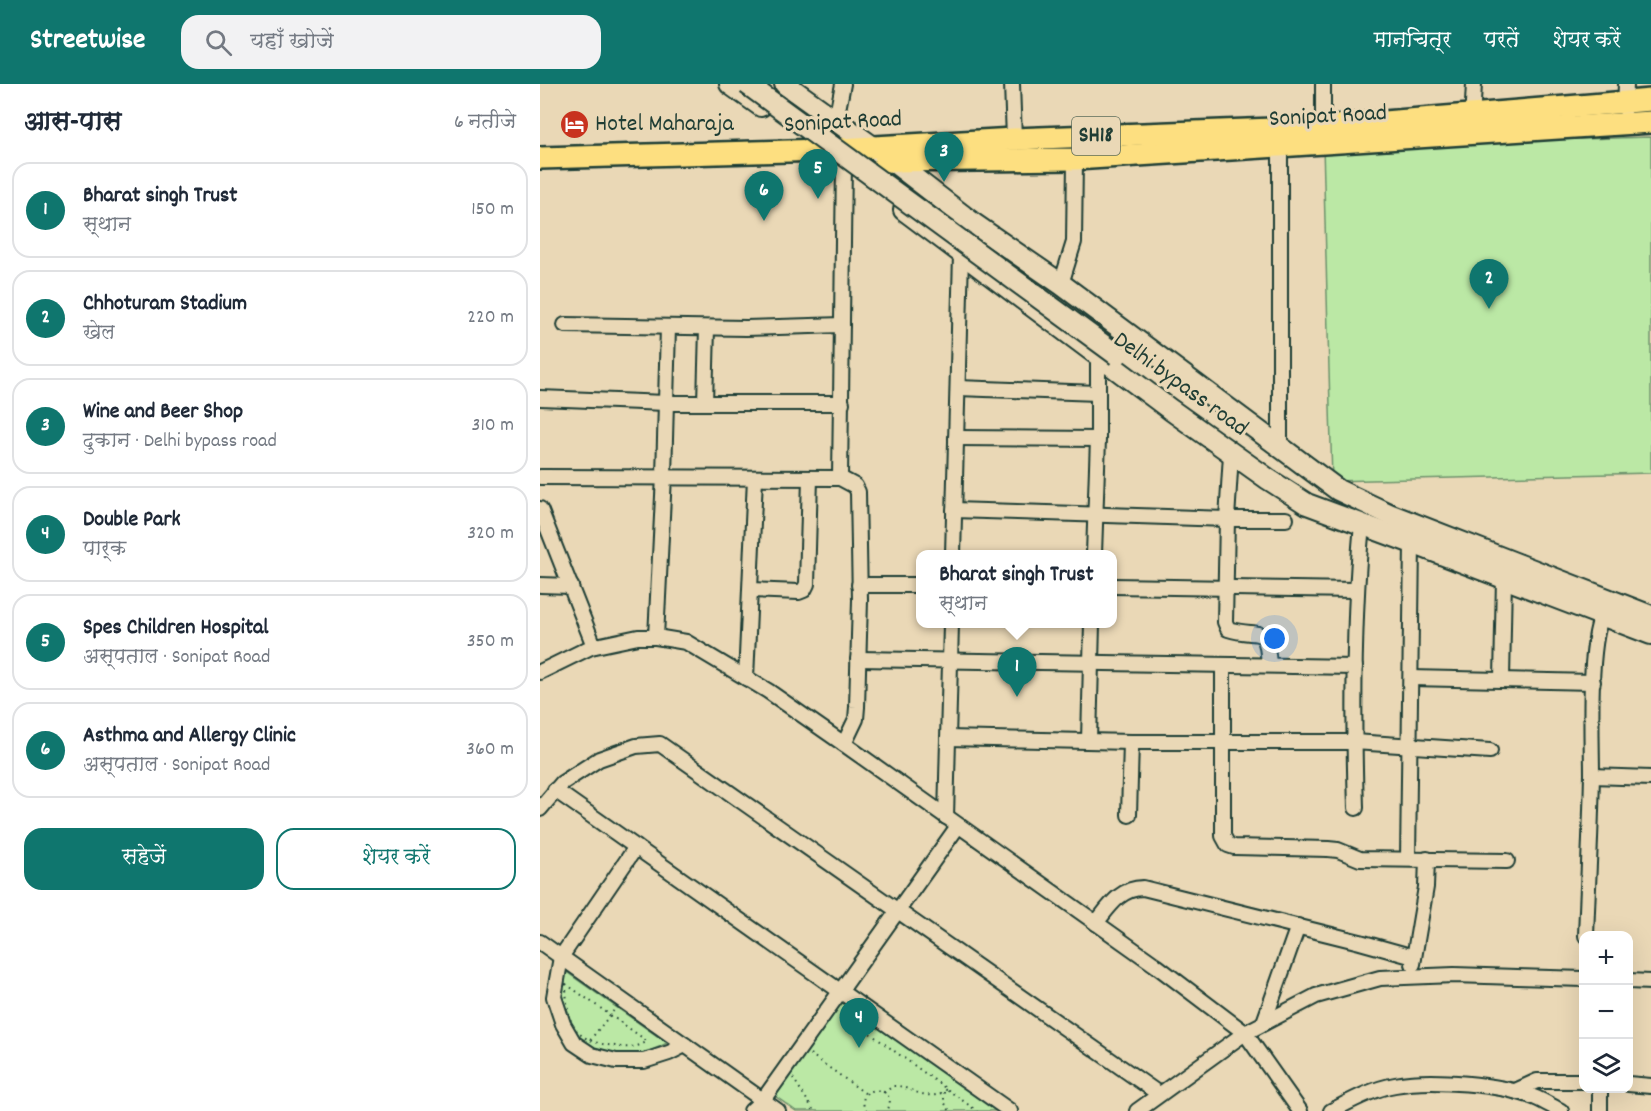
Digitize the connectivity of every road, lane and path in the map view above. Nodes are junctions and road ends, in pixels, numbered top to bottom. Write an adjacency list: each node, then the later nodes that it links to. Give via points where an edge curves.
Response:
1 (730, 84): 20 (main road, Delhi bypass road)
2 (747, 84): 32 (main road, bridge)
3 (763, 84): 32 (main road)
4 (785, 84): 11 (main road, Delhi bypass road)
5 (843, 84): 11 (street)
6 (1012, 84): 16 (street)
7 (1323, 84): 15 (street)
8 (1474, 84): 14 (street)
9 (1625, 93): 10 (main road, Sonipat Road / SH18); 13 (street); 14 (main road, Sonipat Road / SH18)
10 (1651, 100)
11 (836, 120): 19 (main road, Delhi bypass road)
12 (1651, 122): 13 (main road, Sonipat Road / SH18)
13 (1624, 124): 14 (main road, Sonipat Road / SH18)
14 (1472, 125): 15 (main road, Sonipat Road / SH18); 18 (main road, Sonipat Road / SH18)
15 (1323, 127): 17 (main road, Sonipat Road / SH18)
16 (1014, 139): 17 (main road, Sonipat Road / SH18); 19 (main road, Sonipat Road / SH18)
17 (1201, 141): 18 (main road, Sonipat Road / SH18); 22 (main road, Sonipat Road / SH18)
18 (1280, 146): 41 (street)
19 (871, 147): 20 (main road, Sonipat Road / SH18); 23 (main road, Delhi bypass road)
20 (822, 150): 21 (main road, Sonipat Road / SH18); 24 (main road, Delhi bypass road)
21 (540, 158)
22 (1076, 159): 23 (main road, Sonipat Road / SH18); 27 (street, via 1074,242)
23 (891, 160): 24 (main road, Sonipat Road / SH18); 27 (main road, Delhi bypass road)
24 (844, 163): 25 (main road, Sonipat Road / SH18); 26 (main road, Delhi bypass road); 29 (street)
25 (540, 171)
26 (961, 255): 32 (main road, Delhi bypass road); 33 (street)
27 (1061, 284): 41 (main road, Delhi bypass road)
28 (565, 325): 30 (street)
29 (842, 326): 31 (street); 38 (street)
30 (668, 327): 31 (street); 36 (street)
31 (707, 328): 37 (street)
32 (1113, 353): 34 (street); 42 (main road, Delhi bypass road); 48 (main road, via 1305,480 1330,494); 51 (main road, via 1322,503)
33 (958, 388): 34 (street); 39 (street)
34 (1098, 393): 40 (street)
35 (540, 398): 36 (street)
36 (666, 403): 37 (street); 43 (street)
37 (705, 403): 38 (street)
38 (842, 403): 47 (street)
39 (956, 438): 40 (street); 50 (street)
40 (1098, 439): 52 (street)
41 (1280, 447): 48 (main road, Delhi bypass road)
42 (1231, 454): 51 (main road, Delhi bypass road, via 1307,504); 53 (street)
43 (664, 476): 44 (street); 46 (street); 73 (street)
44 (540, 477)
45 (810, 477): 46 (street); 47 (street); 66 (street, via 804,590)
46 (755, 478): 66 (street)
47 (840, 478): 61 (street, via 858,492)
48 (1346, 494): 68 (main road, Delhi bypass road)
49 (540, 509): 63 (street)
50 (954, 510): 52 (street); 57 (street)
51 (1328, 513): 55 (main road, Delhi bypass road)
52 (1095, 514): 53 (street); 58 (street)
53 (1227, 519): 54 (street); 65 (street)
54 (1286, 519)
55 (1362, 524): 56 (main road, Delhi bypass road); 67 (street)
56 (1412, 543): 59 (main road, Delhi bypass road); 83 (street)
57 (953, 550)
58 (1094, 550)
59 (1504, 577): 68 (main road, Delhi bypass road); 84 (street)
60 (540, 585): 63 (street)
61 (859, 585): 62 (street); 75 (street)
62 (916, 585)
63 (571, 586): 74 (street)
64 (1117, 586): 65 (street)
65 (1226, 588): 67 (street); 79 (street, via 1228,629 1263,636)
66 (751, 590): 82 (street)
67 (1355, 590): 80 (street)
68 (1607, 608): 69 (main road, Delhi bypass road); 72 (main road, Delhi bypass road); 85 (street, via 1596,637)
69 (1651, 616)
70 (951, 628): 76 (street)
71 (1092, 628): 77 (street)
72 (1651, 634)
73 (656, 637): 74 (street); 82 (street, via 686,642)
74 (594, 646): 81 (street)
75 (858, 659): 76 (street); 91 (street, via 856,719)
76 (950, 659): 77 (street); 86 (street)
77 (1091, 663): 78 (street); 87 (street)
78 (1223, 665): 79 (street); 90 (street)
79 (1269, 665): 80 (street)
80 (1355, 667): 88 (street)
81 (540, 672)
82 (746, 678): 91 (street)
83 (1410, 678): 84 (street); 92 (street)
84 (1502, 679): 85 (street)
85 (1593, 682): 94 (street)
86 (948, 738): 87 (street); 100 (street)
87 (1089, 740): 89 (street)
88 (1354, 741): 90 (street); 92 (street); 97 (street)
89 (1131, 742): 90 (street); 99 (street)
90 (1223, 742): 103 (street, via 1223,836 1228,845 1338,850 1359,859)
91 (844, 744): 100 (street)
92 (1409, 745): 93 (street); 103 (street)
93 (1490, 751)
94 (1592, 776): 95 (street); 109 (street)
95 (1651, 778)
96 (555, 790): 98 (street); 102 (street); 106 (street, via 599,759 636,746 660,744)
97 (1356, 808)
98 (540, 809)
99 (1130, 815)
100 (945, 817): 101 (street)
101 (958, 826): 106 (street); 107 (street)
102 (636, 847): 111 (street); 117 (street)
103 (1408, 859): 104 (street)
104 (1427, 860): 105 (street); 112 (street)
105 (1508, 861)
106 (897, 911): 117 (street); 135 (street)
107 (1096, 923): 108 (street, via 1125,891 1143,888); 122 (street)
108 (1298, 926): 112 (street); 121 (street)
109 (1586, 931)
110 (540, 942): 111 (street)
111 (561, 957): 118 (street); 124 (street, via 554,998 574,1043 592,1055 616,1061 644,1061)
112 (1414, 957): 113 (street)
113 (1410, 976): 114 (street); 121 (street, via 1380,978 1316,996)
114 (1579, 979)
115 (1633, 981): 116 (street)
116 (1651, 982)
117 (840, 992): 136 (street); 144 (street)
118 (621, 1000): 119 (path); 124 (street)
119 (610, 1015): 123 (path); 123 (path, via 647,1041 620,1047); 123 (path, via 566,984 571,1022)
120 (836, 1021): 130 (path, via 842,1013)
121 (1264, 1022): 122 (street)
122 (1245, 1033): 135 (street); 146 (street)
123 (589, 1041)
124 (685, 1045): 136 (street)
125 (810, 1054): 134 (path)
126 (793, 1077): 139 (path)
127 (1579, 1081): 131 (street, via 1537,1081)
128 (1633, 1084): 129 (street)
129 (1651, 1086)
130 (945, 1090): 132 (path, via 931,1096 893,1086); 142 (path, via 944,1102); 143 (path)
131 (1515, 1091): 147 (street, via 1427,1081 1384,1088); 148 (street)
132 (884, 1093): 134 (path, via 874,1090); 141 (path, via 889,1098)
133 (1600, 1093): 149 (street)
134 (866, 1094): 140 (path)
135 (1160, 1094): 145 (street)
136 (763, 1100): 137 (street); 138 (street)
137 (751, 1111)
138 (778, 1111)
139 (814, 1111)
140 (866, 1111)
141 (887, 1111)
142 (950, 1111)
143 (977, 1111)
144 (1010, 1111)
145 (1137, 1111)
146 (1300, 1111)
147 (1330, 1111)
148 (1561, 1111)
149 (1600, 1111)

